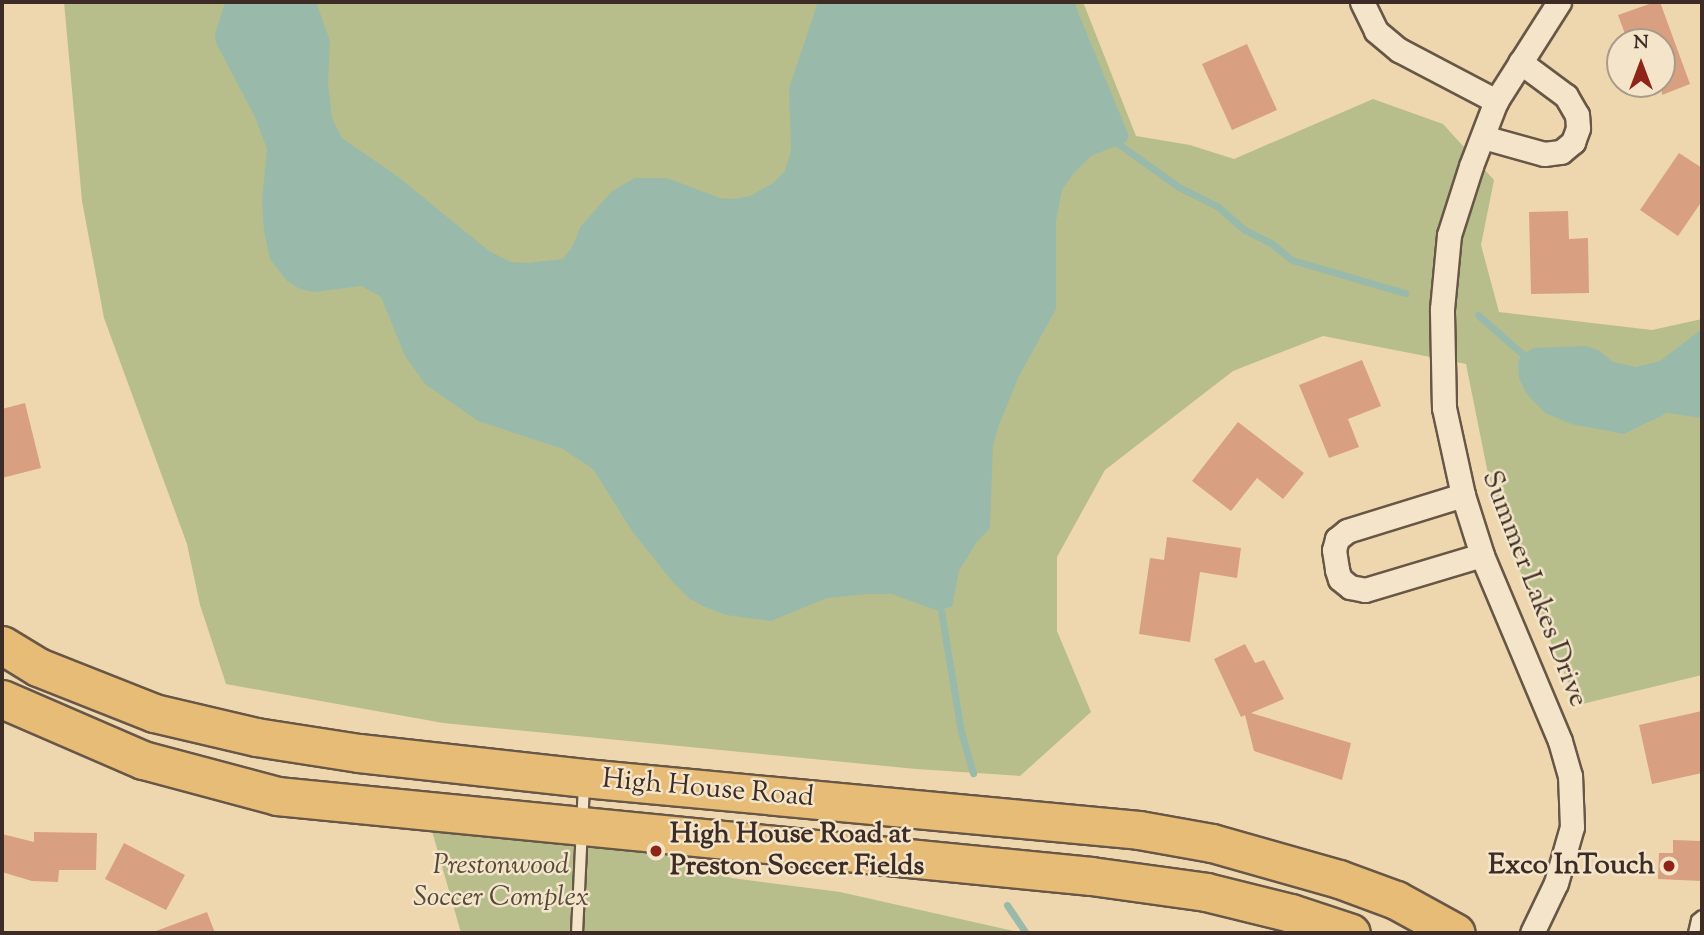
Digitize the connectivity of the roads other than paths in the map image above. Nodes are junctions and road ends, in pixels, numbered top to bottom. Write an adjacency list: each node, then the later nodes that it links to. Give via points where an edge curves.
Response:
1 (1362, 2): 4 (street, via 1376,31 1399,50)
2 (1559, 2): 3 (street, Summer Lakes Drive)
3 (1520, 62): 4 (street, Summer Lakes Drive); 5 (street, via 1566,96 1577,115 1573,142 1561,152 1544,154)
4 (1496, 102): 5 (street, Summer Lakes Drive)
5 (1483, 137): 6 (street, Summer Lakes Drive, via 1449,235 1443,296 1444,408)
6 (1462, 495): 7 (street, Summer Lakes Drive); 7 (street, via 1348,531 1337,540 1336,570 1350,587 1365,590)
7 (1482, 555): 16 (street, Summer Lakes Drive, via 1560,741 1570,776 1572,827 1556,883)
8 (2, 645): 10 (main road, High House Road, via 38,667 153,713 256,737)
9 (2, 699): 11 (main road, High House Road, via 143,760 277,796)
10 (584, 778): 11 (lane); 15 (main road, High House Road, via 1139,830 1281,860 1339,878 1395,900)
11 (581, 826): 13 (lane); 14 (main road, High House Road, via 1104,877 1206,892)
12 (1702, 916): 17 (lane)
13 (577, 933)
14 (1351, 933)
15 (1456, 933)
16 (1532, 933)
17 (1694, 933)

